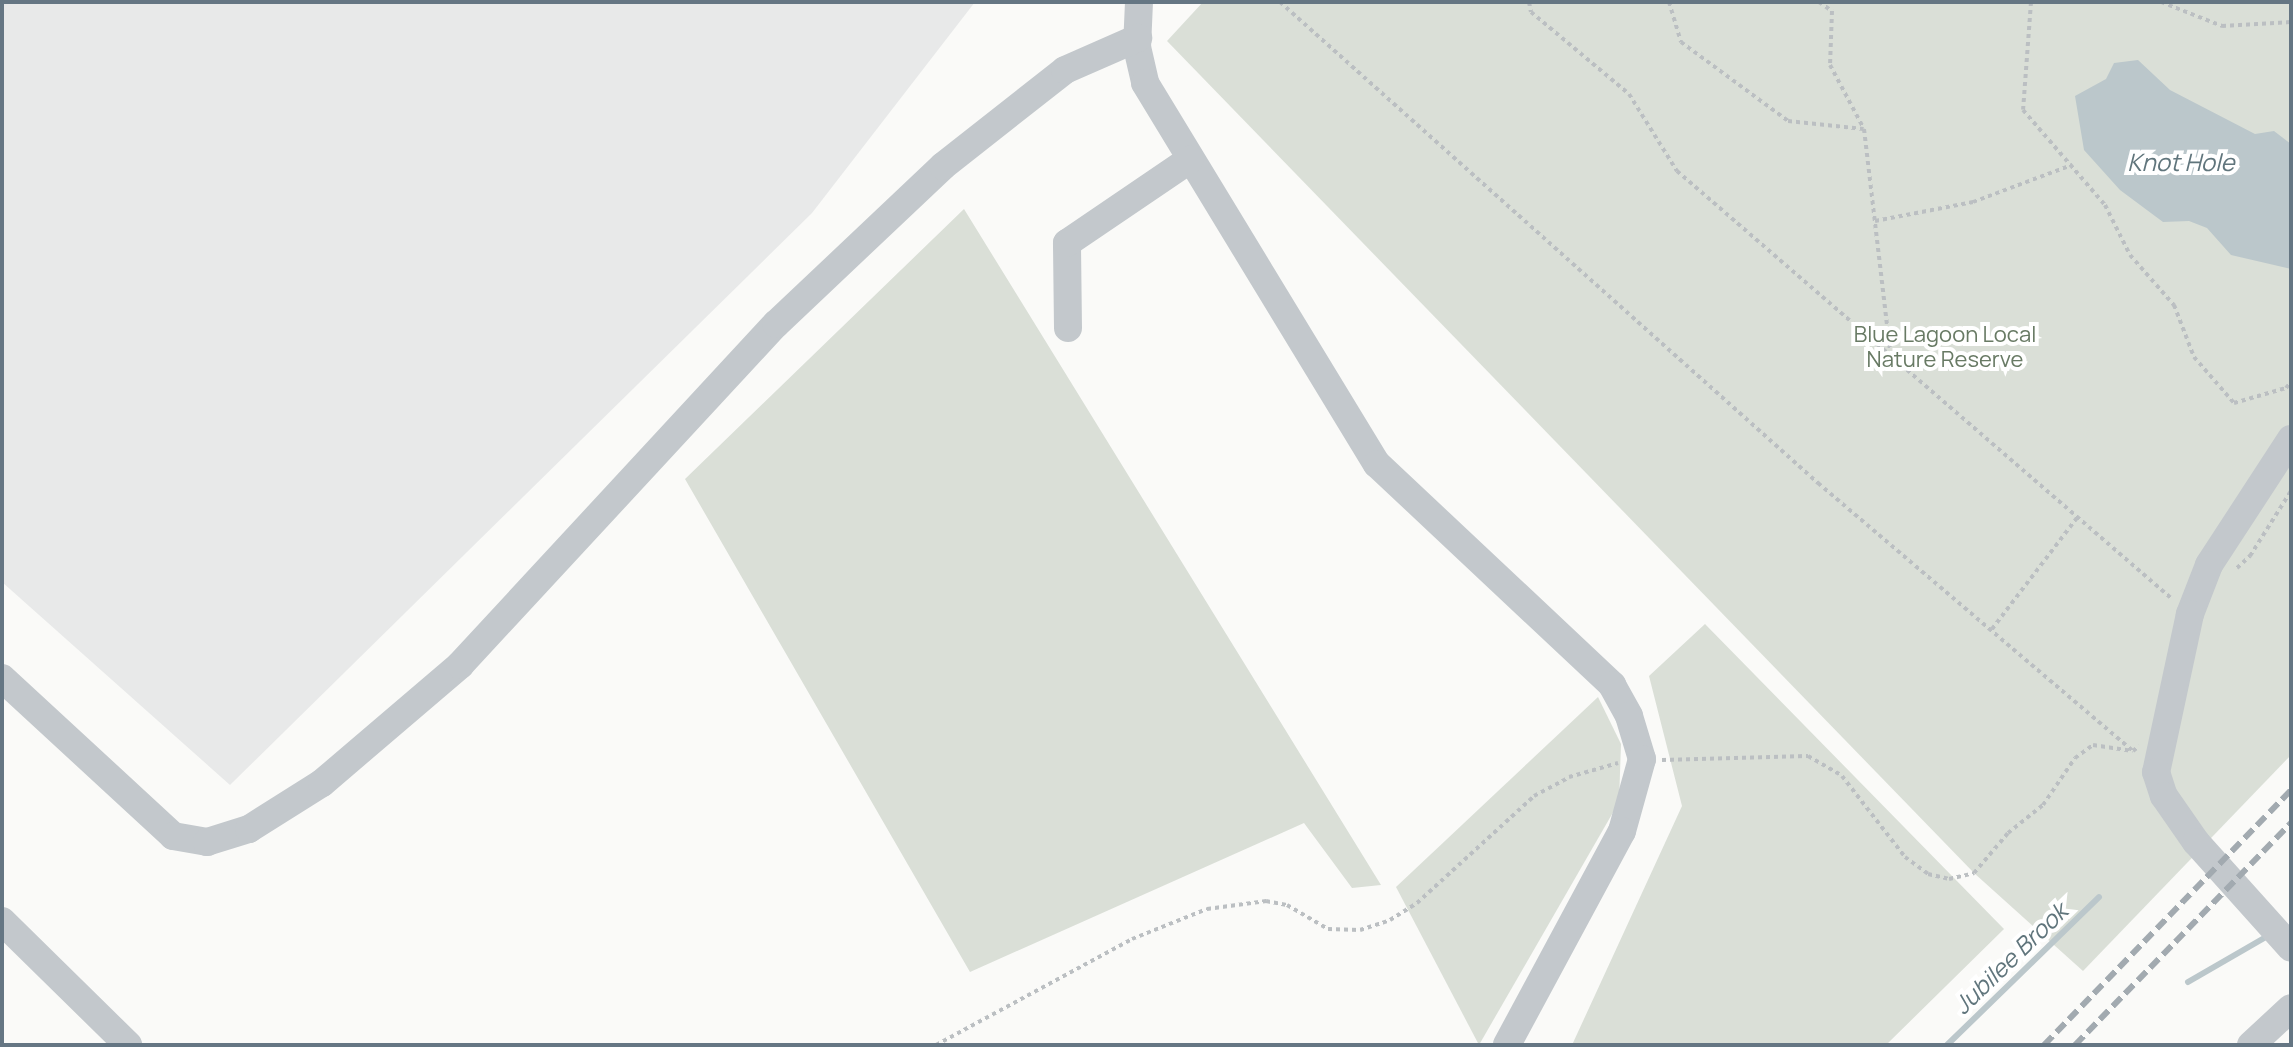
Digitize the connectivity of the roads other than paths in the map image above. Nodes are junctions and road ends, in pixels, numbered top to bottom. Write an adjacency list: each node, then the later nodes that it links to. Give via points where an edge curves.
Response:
1 (1139, 2): 2 (street)
2 (1138, 38): 3 (street, via 1145,83); 6 (street, via 1065,70 943,166 776,324 460,665 322,783 249,829 207,842 173,836)
3 (1189, 160): 4 (street, via 1067,243); 11 (street, via 1377,464 1612,685 1642,759 1622,831)
4 (1068, 328)
5 (2291, 439): 8 (street, via 2209,565 2190,614 2156,772 2164,796 2196,842)
6 (2, 678)
7 (2, 921): 10 (street)
8 (2291, 948)
9 (2291, 1008): 12 (street)
10 (128, 1045)
11 (1507, 1045)
12 (2251, 1045)

